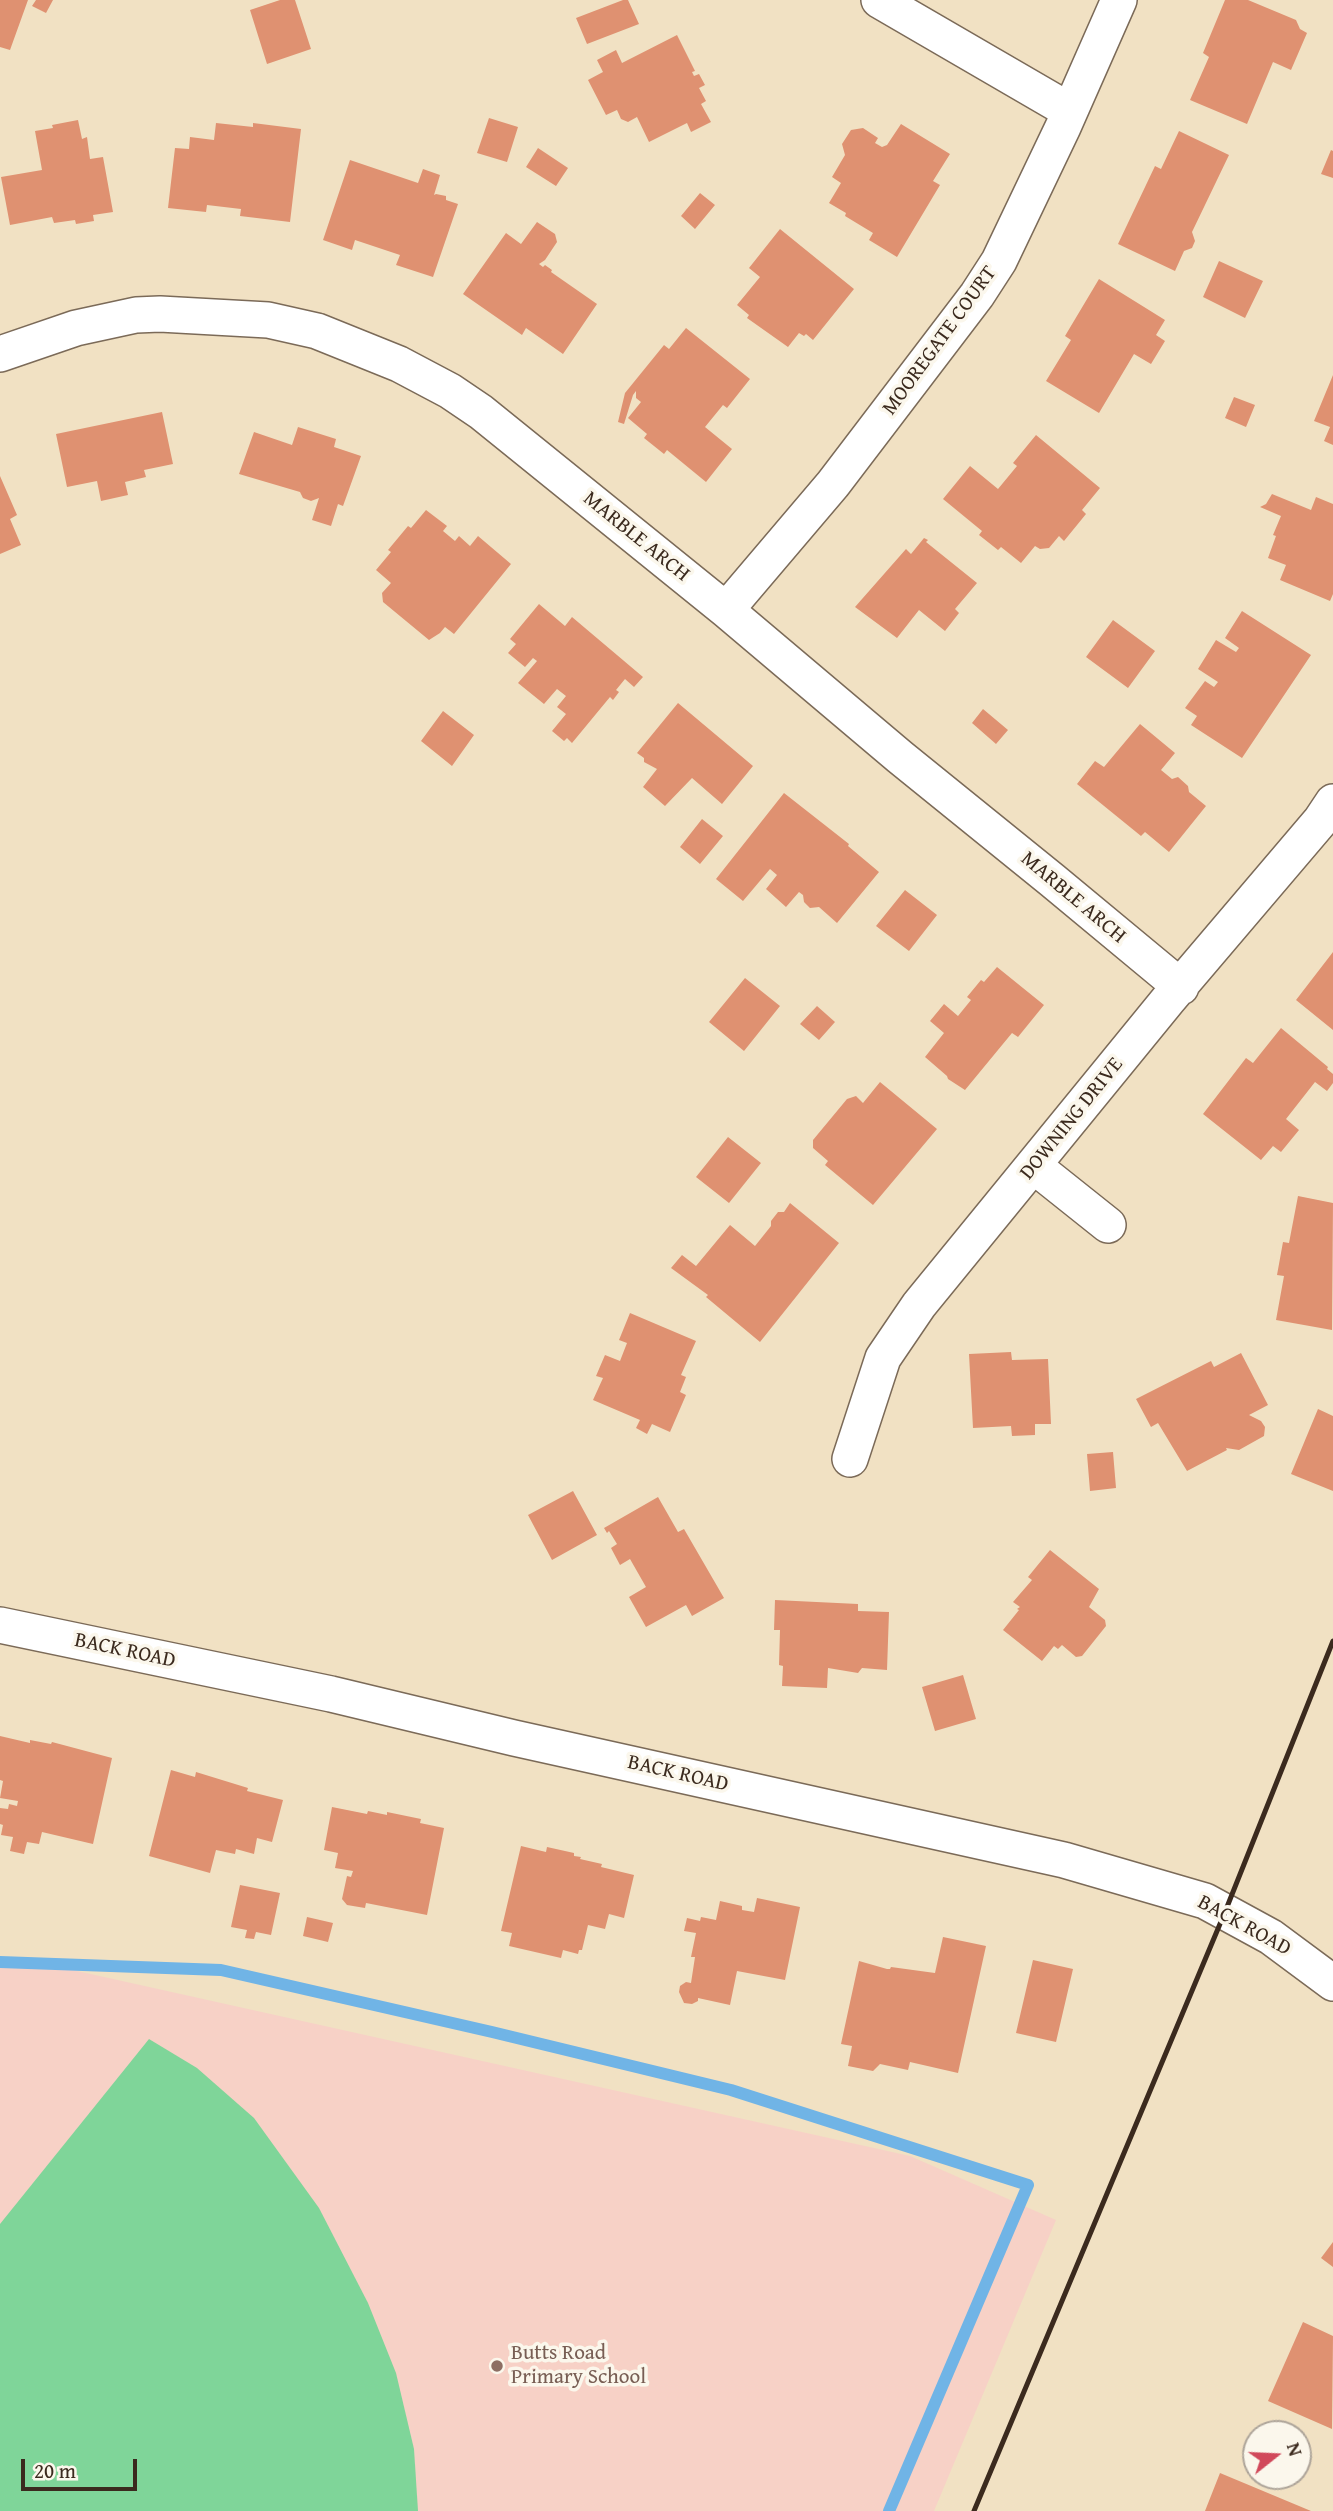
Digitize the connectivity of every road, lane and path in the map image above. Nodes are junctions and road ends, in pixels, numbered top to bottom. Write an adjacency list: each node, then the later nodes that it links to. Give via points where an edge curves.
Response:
1 (879, 0): 3 (street)
2 (1119, 0): 3 (street, MOOREGATE COURT)
3 (1070, 111): 5 (street, MOOREGATE COURT, via 999,261 977,295 833,484)
4 (0, 354): 5 (street, MARBLE ARCH, via 76,328 136,315 268,320 317,331 399,364 481,412)
5 (726, 610): 7 (street, MARBLE ARCH)
6 (1333, 802): 7 (street, DOWNING DRIVE)
7 (1181, 987): 8 (street, DOWNING DRIVE)
8 (1034, 1166): 9 (street); 10 (street, DOWNING DRIVE, via 919,1305 883,1358)
9 (1108, 1225)
10 (850, 1459)
11 (0, 1625): 12 (street, BACK ROAD, via 1064,1860 1205,1901 1271,1937)
12 (1333, 1983)

